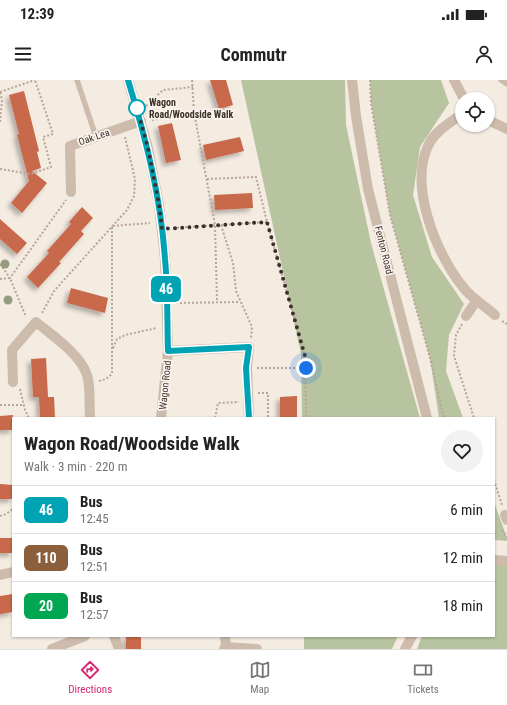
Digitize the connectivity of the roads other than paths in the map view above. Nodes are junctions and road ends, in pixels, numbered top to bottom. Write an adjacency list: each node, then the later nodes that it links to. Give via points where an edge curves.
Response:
1 (77, 80): 12 (lane)
2 (128, 80): 8 (street, Wagon Road)
3 (352, 80): 22 (street, Fenton Road, via 368,189)
4 (454, 80): 7 (street)
5 (501, 80): 6 (lane)
6 (507, 84)
7 (460, 92)
8 (139, 117): 12 (street, Oak Lea, via 123,127); 17 (street, Wagon Road, via 159,204 165,259)
9 (455, 119): 14 (street, via 430,142 424,158 422,183 425,210 448,267)
10 (495, 124): 11 (street)
11 (507, 130)
12 (96, 137): 13 (street, Oak Lea, via 70,146)
13 (72, 192)
14 (477, 300): 15 (street); 16 (street)
15 (495, 315)
16 (466, 316)
17 (168, 351): 20 (street, Wagon Road); 21 (street, Wagon Road, via 249,347 246,368)
18 (13, 382): 19 (street, via 12,350 33,325 66,347 80,362 87,375)
19 (90, 417)
20 (161, 417)
21 (249, 417)
22 (427, 417)
23 (495, 560): 24 (street)
24 (507, 561)
25 (12, 572): 26 (street)
26 (0, 575)
27 (82, 637): 32 (street)
28 (114, 637): 33 (street)
29 (225, 637): 31 (street)
30 (411, 637): 35 (street)
31 (225, 648): 34 (street)
32 (52, 649)
33 (119, 649)
34 (257, 649)
35 (405, 649)

